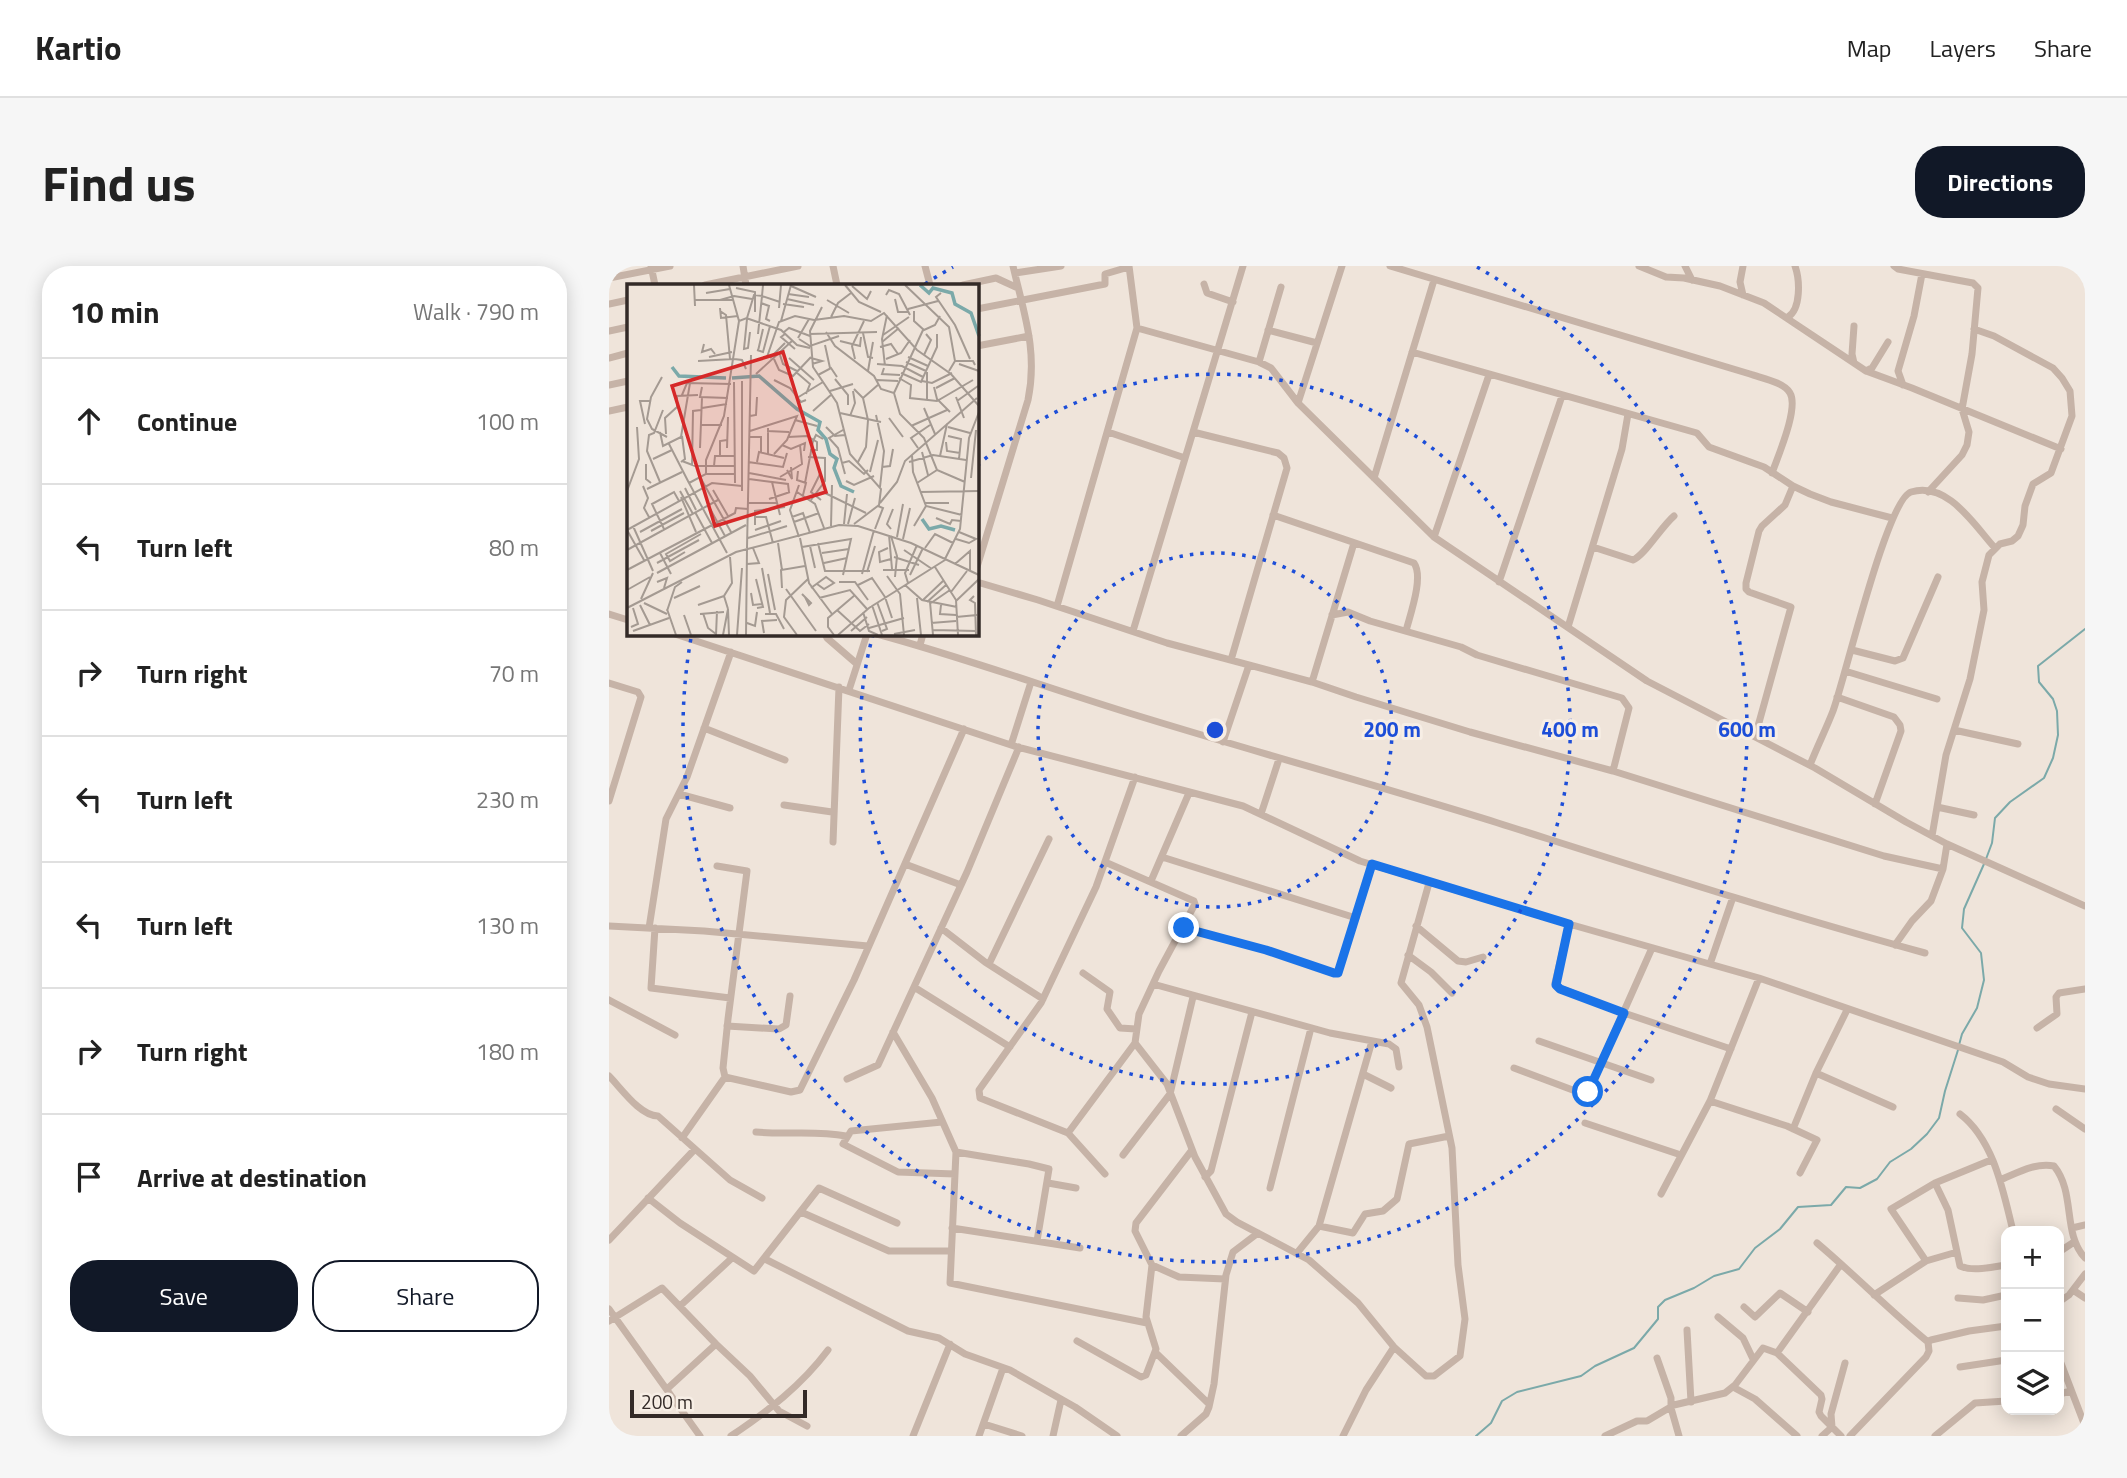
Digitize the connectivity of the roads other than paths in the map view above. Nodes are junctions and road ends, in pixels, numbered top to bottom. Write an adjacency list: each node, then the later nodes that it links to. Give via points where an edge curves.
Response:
1 (670, 266): 16 (street)
2 (743, 266): 22 (street)
3 (798, 266): 22 (street)
4 (833, 266): 24 (street)
5 (925, 266): 25 (street)
6 (1061, 266): 17 (street)
7 (1243, 266): 33 (street)
8 (1342, 266): 45 (street)
9 (1390, 266): 20 (street)
10 (1639, 266): 21 (street, via 1666,277)
11 (1685, 266): 21 (street)
12 (1743, 266): 30 (street, via 1740,282)
13 (1795, 266): 36 (street, via 1799,282 1794,312)
14 (1894, 266): 18 (street)
15 (1129, 267): 32 (street, via 1105,274 1105,284); 39 (street)
16 (651, 268): 19 (street)
17 (1014, 270): 29 (street)
18 (1922, 274): 40 (street, via 1976,285); 57 (street, via 1898,371)
19 (609, 278)
20 (1434, 279): 48 (street); 68 (street, via 1784,387 1793,402)
21 (1692, 280): 30 (street)
22 (745, 281): 23 (street)
23 (715, 284)
24 (837, 284)
25 (930, 284)
26 (968, 284): 29 (street, via 996,278)
27 (1204, 284): 33 (street, via 1207,293)
28 (1281, 287): 41 (street)
29 (1018, 288): 32 (street)
30 (1744, 296): 36 (street)
31 (627, 300): 34 (street)
32 (1021, 300): 35 (street); 43 (street)
33 (1233, 302): 47 (street)
34 (609, 304)
35 (978, 309)
36 (1788, 317): 52 (street)
37 (1854, 326): 52 (street)
38 (627, 327): 42 (street)
39 (1137, 328): 47 (street); 64 (street)
40 (1974, 329): 61 (street); 66 (street, via 2021,350 2062,378 2070,391 2072,416)
41 (1268, 330): 45 (street); 51 (street)
42 (609, 331)
43 (1029, 335): 46 (street); 79 (street, via 1033,362 1028,400)
44 (1888, 342): 53 (street)
45 (1317, 343): 59 (street)
46 (978, 346)
47 (1217, 351): 51 (street); 65 (street)
48 (1412, 352): 54 (street); 69 (street)
49 (627, 354): 50 (street)
50 (609, 358)
51 (1259, 362): 59 (street, via 1281,378)
52 (1854, 363): 53 (street)
53 (1866, 371): 57 (street)
54 (1489, 375): 58 (street); 75 (street)
55 (627, 381): 56 (street)
56 (609, 385)
57 (1903, 385): 61 (street)
58 (1563, 396): 63 (street); 82 (street)
59 (1298, 403): 69 (street)
60 (627, 407): 62 (street)
61 (1962, 409): 66 (street); 71 (street, via 1969,432 1967,445)
62 (609, 411)
63 (1628, 414): 68 (street, via 1697,433 1709,447); 77 (street)
64 (1108, 432): 67 (street); 84 (street)
65 (1193, 432): 67 (street); 72 (street, via 1284,458 1287,468)
66 (2061, 449): 78 (street, via 2051,473 2033,484 2018,536)
67 (1185, 458): 90 (street)
68 (1772, 473): 70 (street)
69 (1374, 478): 75 (street)
70 (1793, 486): 74 (street); 114 (street, via 1785,505 1762,526 1746,583 1749,592 1791,607)
71 (1929, 492): 74 (street, via 1908,493); 78 (street, via 1953,502)
72 (1273, 515): 76 (street); 100 (street)
73 (1674, 516): 77 (street, via 1633,560)
74 (1892, 519): 98 (street)
75 (1434, 537): 82 (street)
76 (1354, 543): 83 (street); 91 (street, via 1417,567)
77 (1593, 547): 89 (street)
78 (1994, 548): 113 (street, via 1982,582 1984,610 1970,679)
79 (978, 564)
80 (1938, 577): 98 (street, via 1903,658 1895,661)
81 (978, 582): 84 (street)
82 (1499, 582): 89 (street)
83 (1338, 596): 85 (street); 87 (street)
84 (1057, 606): 90 (street)
85 (1348, 612): 87 (street); 91 (street)
86 (609, 614): 88 (street)
87 (1332, 615): 104 (street)
88 (627, 620)
89 (1569, 627): 114 (street, via 1647,681)
90 (1133, 631): 100 (street)
91 (1406, 631): 121 (street, via 1622,698 1629,708)
92 (680, 635): 99 (street)
93 (826, 635): 101 (street)
94 (867, 635): 101 (street)
95 (881, 635): 97 (street)
96 (923, 635): 97 (street)
97 (920, 645): 105 (street)
98 (1852, 650): 103 (street)
99 (731, 652): 107 (street); 111 (street)
100 (1231, 660): 102 (street)
101 (856, 664): 108 (street)
102 (1249, 665): 104 (street); 115 (street)
103 (1845, 671): 109 (street); 110 (street)
104 (1312, 681): 121 (street)
105 (1031, 682): 115 (street); 117 (street)
106 (609, 683): 125 (street, via 641,697)
107 (839, 687): 108 (street); 130 (street)
108 (849, 690): 112 (street)
109 (1837, 697): 120 (street); 126 (street, via 1894,718 1900,725)
110 (1937, 699)
111 (704, 728): 119 (street); 124 (street)
112 (964, 729): 117 (street); 139 (street)
113 (1954, 730): 116 (street); 128 (street)
114 (1755, 737): 120 (street)
115 (1223, 742): 118 (street)
116 (2018, 744)
117 (1015, 746): 122 (street); 145 (street)
118 (1279, 759): 131 (street); 146 (street)
119 (785, 760)
120 (1810, 765): 126 (street)
121 (1613, 771): 142 (street, via 1884,856)
122 (1135, 777): 123 (street); 138 (street)
123 (1189, 793): 131 (street); 137 (street)
124 (679, 794): 129 (street); 152 (street, via 666,819)
125 (609, 800)
126 (1875, 804): 133 (street)
127 (783, 805): 130 (street)
128 (1937, 807): 132 (street); 133 (street)
129 (730, 808)
130 (832, 812): 135 (street)
131 (1261, 814): 140 (street)
132 (1974, 815)
133 (1932, 836): 136 (street)
134 (1049, 839): 162 (street)
135 (832, 842)
136 (1947, 844): 142 (street); 147 (street)
137 (1162, 857): 143 (street); 148 (street)
138 (1105, 862): 143 (street); 174 (street)
139 (905, 864): 145 (street); 157 (street)
140 (1372, 864): 144 (street); 148 (street)
141 (717, 866): 155 (street, via 747,872)
142 (1943, 869): 156 (street, via 1930,904)
143 (1151, 881): 154 (street, via 1194,901)
144 (1429, 883): 149 (street); 151 (street)
145 (961, 885): 153 (street)
146 (1733, 897): 156 (street); 163 (street)
147 (2085, 906)
148 (1356, 918): 154 (street, via 1338,973)
149 (1569, 924): 158 (street); 177 (street, via 1556,985)
150 (609, 926): 152 (street)
151 (1416, 926): 160 (street); 161 (street, via 1458,961)
152 (652, 928): 155 (street); 172 (street, via 651,988)
153 (941, 928): 162 (street); 167 (street)
154 (1184, 928): 166 (street)
155 (738, 934): 157 (street); 172 (street)
156 (1895, 945): 159 (street)
157 (868, 946): 195 (street, via 800,1090 791,1092)
158 (1652, 947): 163 (street); 177 (street)
159 (1925, 953)
160 (1408, 955): 169 (street); 212 (street, via 1401,983 1419,1004 1427,1027)
161 (1483, 957)
162 (989, 964): 174 (street)
163 (1710, 964): 165 (street)
164 (1083, 973): 181 (street, via 1110,992 1107,1009 1120,1028)
165 (1759, 978): 175 (street); 188 (street)
166 (1153, 985): 171 (street); 181 (street)
167 (914, 987): 182 (street); 187 (street)
168 (2085, 989): 180 (street, via 2059,993 2057,1014)
169 (1453, 993)
170 (790, 996): 178 (street, via 786,1025 779,1029)
171 (1193, 996): 176 (street); 200 (street)
172 (730, 998): 178 (street)
173 (609, 999): 183 (street)
174 (1043, 999): 187 (street)
175 (1847, 1010): 192 (street); 199 (street, via 2003,1062 2049,1084)
176 (1252, 1012): 179 (street); 223 (street, via 1211,1171)
177 (1624, 1013): 188 (street); 189 (street)
178 (727, 1026): 195 (street)
179 (1311, 1028): 184 (street); 228 (street)
180 (2037, 1028)
181 (1136, 1029): 186 (street)
182 (893, 1032): 196 (street, via 876,1068); 205 (street)
183 (675, 1035)
184 (1372, 1041): 190 (street, via 1394,1046); 193 (street)
185 (1539, 1041): 189 (street)
186 (1135, 1043): 200 (street); 210 (street)
187 (1010, 1047): 210 (street, via 979,1090 981,1098)
188 (1731, 1049): 201 (street)
189 (1600, 1062): 191 (street, via 1588,1092); 197 (street)
190 (1399, 1067)
191 (1514, 1068)
192 (1816, 1073): 202 (street); 207 (street)
193 (1363, 1074): 198 (street); 235 (street)
194 (609, 1076): 213 (street, via 648,1114 658,1116)
195 (725, 1077): 213 (street)
196 (847, 1079)
197 (1651, 1080)
198 (1391, 1088)
199 (2085, 1089)
200 (1170, 1094): 215 (street); 217 (street)
201 (1710, 1101): 207 (street); 218 (street)
202 (1893, 1107)
203 (2056, 1110): 208 (street)
204 (1960, 1114): 219 (street, via 1975,1126)
205 (943, 1122): 211 (street, via 851,1131); 216 (street)
206 (1584, 1124): 218 (street)
207 (1793, 1129): 220 (street, via 1817,1142)
208 (2085, 1129)
209 (756, 1132): 211 (street, via 823,1131)
210 (1068, 1133): 222 (street)
211 (846, 1136): 221 (street, via 844,1146 898,1172)
212 (1449, 1136): 235 (street, via 1409,1144 1397,1199 1383,1211 1366,1214 1353,1234); 277 (street, via 1465,1319 1462,1352 1430,1377)
213 (682, 1138): 214 (street)
214 (695, 1149): 230 (street); 231 (street, via 730,1180)
215 (1192, 1150): 223 (street); 254 (street, via 1136,1223 1135,1231)
216 (956, 1152): 221 (street); 225 (street, via 1047,1168)
217 (1123, 1155)
218 (1681, 1155): 229 (street)
219 (1991, 1160): 224 (street); 226 (street)
220 (1800, 1173)
221 (955, 1174): 237 (street)
222 (1105, 1174)
223 (1205, 1177): 239 (street, via 1226,1214)
224 (2000, 1180): 236 (street); 238 (street, via 2028,1168 2054,1166 2069,1203)
225 (1048, 1183): 227 (street); 241 (street)
226 (1935, 1183): 247 (street, via 1948,1210); 252 (street, via 1891,1209)
227 (1076, 1188)
228 (1271, 1188)
229 (1661, 1194)
230 (648, 1198): 240 (street); 249 (street)
231 (762, 1198)
232 (801, 1212): 233 (street, via 821,1188); 246 (street, via 889,1251); 251 (street)
233 (897, 1223)
234 (2085, 1225): 238 (street)
235 (1319, 1226): 248 (street)
236 (2012, 1226)
237 (952, 1228): 241 (street); 246 (street)
238 (2072, 1228): 243 (street)
239 (1258, 1233): 248 (street); 257 (street, via 1235,1248)
240 (609, 1240)
241 (1037, 1241): 244 (street)
242 (1817, 1242): 253 (street)
243 (2074, 1242): 245 (street); 250 (street)
244 (1080, 1248)
245 (2064, 1249)
246 (950, 1251): 270 (street, via 950,1283 955,1286)
247 (1957, 1252): 252 (street); 255 (street, via 1962,1268)
248 (1297, 1254): 277 (street, via 1358,1303)
249 (732, 1258): 251 (street, via 754,1271); 264 (street)
250 (2085, 1258)
251 (765, 1259): 276 (street, via 908,1331)
252 (1926, 1261): 259 (street)
253 (1841, 1264): 259 (street); 267 (street)
254 (1152, 1265): 257 (street, via 1179,1277); 270 (street)
255 (2001, 1266)
256 (2085, 1274): 258 (street)
257 (1225, 1279): 295 (street)
258 (2073, 1290): 261 (street); 263 (street)
259 (1874, 1295): 274 (street)
260 (2001, 1296): 262 (street)
261 (2064, 1297)
262 (1958, 1298)
263 (2085, 1298)
264 (680, 1306): 269 (street, via 660,1288); 275 (street)
265 (1744, 1307): 267 (street, via 1755,1317 1783,1293)
266 (609, 1309): 269 (street)
267 (1808, 1312): 280 (street)
268 (1718, 1317): 282 (street, via 1743,1338)
269 (612, 1320): 289 (street)
270 (1147, 1323): 279 (street)
271 (2001, 1327): 274 (street)
272 (1687, 1330): 294 (street)
273 (1077, 1341): 279 (street, via 1141,1377)
274 (1928, 1342): 316 (street, via 1926,1357)
275 (716, 1344): 289 (street); 296 (street)
276 (950, 1344): 286 (street); 304 (street)
277 (1394, 1347): 310 (street)
278 (828, 1350): 296 (street)
279 (1155, 1352): 295 (street)
280 (1777, 1353): 282 (street, via 1763,1348); 301 (street, via 1821,1395 1819,1412)
281 (1657, 1358): 297 (street)
282 (1753, 1359): 288 (street)
283 (2001, 1361): 285 (street)
284 (1845, 1363): 301 (street, via 1831,1414)
285 (1960, 1367)
286 (1003, 1368): 292 (street); 298 (street)
287 (2064, 1372): 290 (street)
288 (1733, 1387): 294 (street); 313 (street, via 1755,1399)
289 (667, 1389): 302 (street)
290 (2071, 1391): 291 (street); 300 (street)
291 (2064, 1393)
292 (1061, 1400): 307 (street); 308 (street)
293 (2001, 1401): 317 (street, via 1975,1403)
294 (1691, 1402): 297 (street)
295 (1209, 1404): 309 (street, via 1206,1414)
296 (775, 1406): 299 (street); 303 (street)
297 (1671, 1408): 311 (street); 312 (street)
298 (984, 1423): 305 (street); 306 (street)
299 (807, 1426)
300 (2085, 1426)
301 (1832, 1427): 314 (street); 315 (street)
302 (700, 1436)
303 (731, 1436)
304 (912, 1436)
305 (979, 1436)
306 (1022, 1436)
307 (1053, 1436)
308 (1117, 1436)
309 (1181, 1436)
310 (1343, 1436)
311 (1606, 1436)
312 (1679, 1436)
313 (1797, 1436)
314 (1822, 1436)
315 (1841, 1436)
316 (1850, 1436)
317 (1935, 1436)

